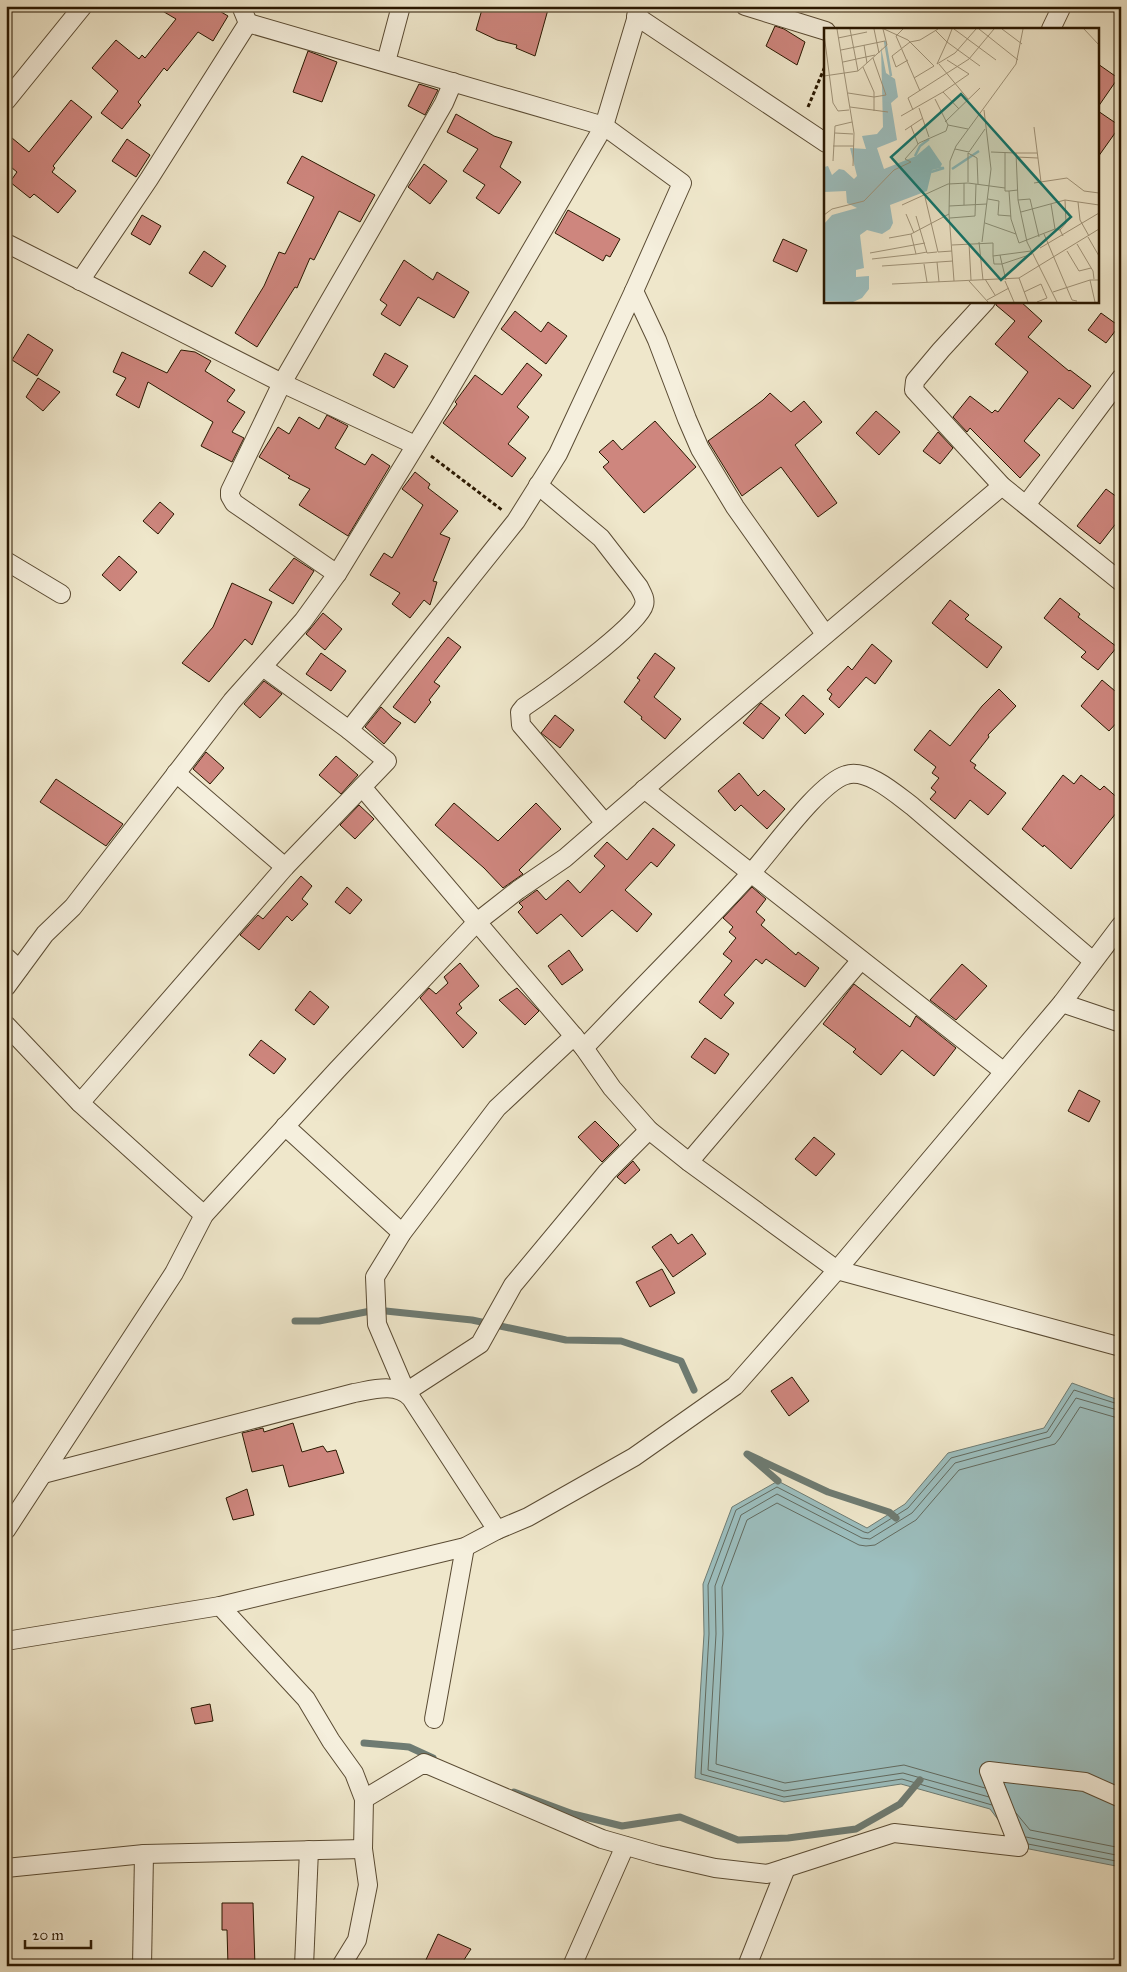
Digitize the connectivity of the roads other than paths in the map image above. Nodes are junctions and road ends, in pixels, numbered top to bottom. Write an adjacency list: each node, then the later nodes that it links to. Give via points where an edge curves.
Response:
1 (83, 6): 12 (street)
2 (241, 6): 7 (street)
3 (401, 6): 10 (street)
4 (745, 6): 9 (street)
5 (1062, 6): 8 (street)
6 (638, 11): 13 (street); 14 (street)
7 (248, 23): 10 (street); 16 (street)
8 (1051, 28)
9 (824, 30)
10 (386, 62): 11 (street)
11 (454, 82): 13 (street); 20 (street)
12 (6, 101)
13 (604, 126): 17 (street, via 682,182); 21 (street)
14 (824, 143)
15 (6, 243): 16 (street)
16 (80, 280): 20 (street)
17 (634, 291): 22 (street, via 558,454); 29 (street, via 700,449 740,516)
18 (985, 302): 23 (street, via 913,386)
19 (1121, 378): 24 (street)
20 (282, 382): 21 (street); 26 (street, via 230,496 234,503)
21 (415, 444): 26 (street)
22 (538, 485): 31 (street, via 516,521); 35 (street, via 601,538 644,596 644,605 636,620 520,712 521,725)
23 (1002, 486): 24 (street); 29 (street)
24 (1026, 506): 27 (street)
25 (6, 561): 28 (street)
26 (337, 574): 30 (street, via 303,621)
27 (1121, 582)
28 (61, 594)
29 (825, 634): 34 (street)
30 (263, 667): 31 (street); 32 (street)
31 (349, 730): 33 (street, via 387,762)
32 (176, 773): 36 (street); 43 (street, via 73,907 46,934)
33 (362, 787): 36 (street); 38 (street)
34 (644, 788): 35 (street); 37 (street)
35 (605, 823): 38 (street, via 565,858)
36 (284, 867): 50 (street)
37 (752, 872): 41 (street); 42 (street, via 832,782 846,774 864,775 912,806); 48 (street)
38 (477, 922): 48 (street); 51 (street)
39 (1121, 925): 42 (street)
40 (6, 957): 43 (street)
41 (861, 960): 49 (street); 53 (street)
42 (1093, 962): 45 (street)
43 (19, 969): 44 (street)
44 (6, 987)
45 (1062, 1003): 46 (street); 49 (street)
46 (1121, 1023)
47 (6, 1025): 50 (street)
48 (579, 1042): 52 (street, via 612,1088); 55 (street, via 497,1108)
49 (1003, 1071): 56 (street)
50 (80, 1103): 54 (street)
51 (285, 1126): 54 (street); 55 (street)
52 (649, 1130): 53 (street); 58 (street, via 607,1172 514,1285 480,1344)
53 (689, 1162): 56 (street)
54 (204, 1215): 59 (street, via 174,1273)
55 (402, 1233): 58 (street, via 376,1277 376,1310 378,1324)
56 (837, 1270): 57 (street); 61 (street, via 735,1386 634,1457 528,1517)
57 (1121, 1347)
58 (406, 1392): 59 (street, via 392,1388 354,1393); 61 (street)
59 (43, 1474): 60 (street)
60 (6, 1530)
61 (497, 1530): 62 (street)
62 (466, 1547): 63 (street); 65 (street)
63 (220, 1606): 64 (street); 66 (street, via 306,1699 354,1773)
64 (6, 1641)
65 (434, 1719)
66 (364, 1798): 68 (street, via 424,1763); 69 (street)
67 (1121, 1798): 73 (street, via 1085,1782 989,1771 1019,1847 894,1833)
68 (625, 1846): 73 (street, via 715,1868 767,1874); 77 (street)
69 (363, 1849): 70 (street); 76 (street, via 368,1884 364,1910 357,1940)
70 (309, 1850): 71 (street); 75 (street)
71 (144, 1854): 72 (street); 74 (street)
72 (6, 1868)
73 (786, 1868): 78 (street)
74 (142, 1966)
75 (304, 1966)
76 (341, 1966)
77 (572, 1966)
78 (747, 1966)

